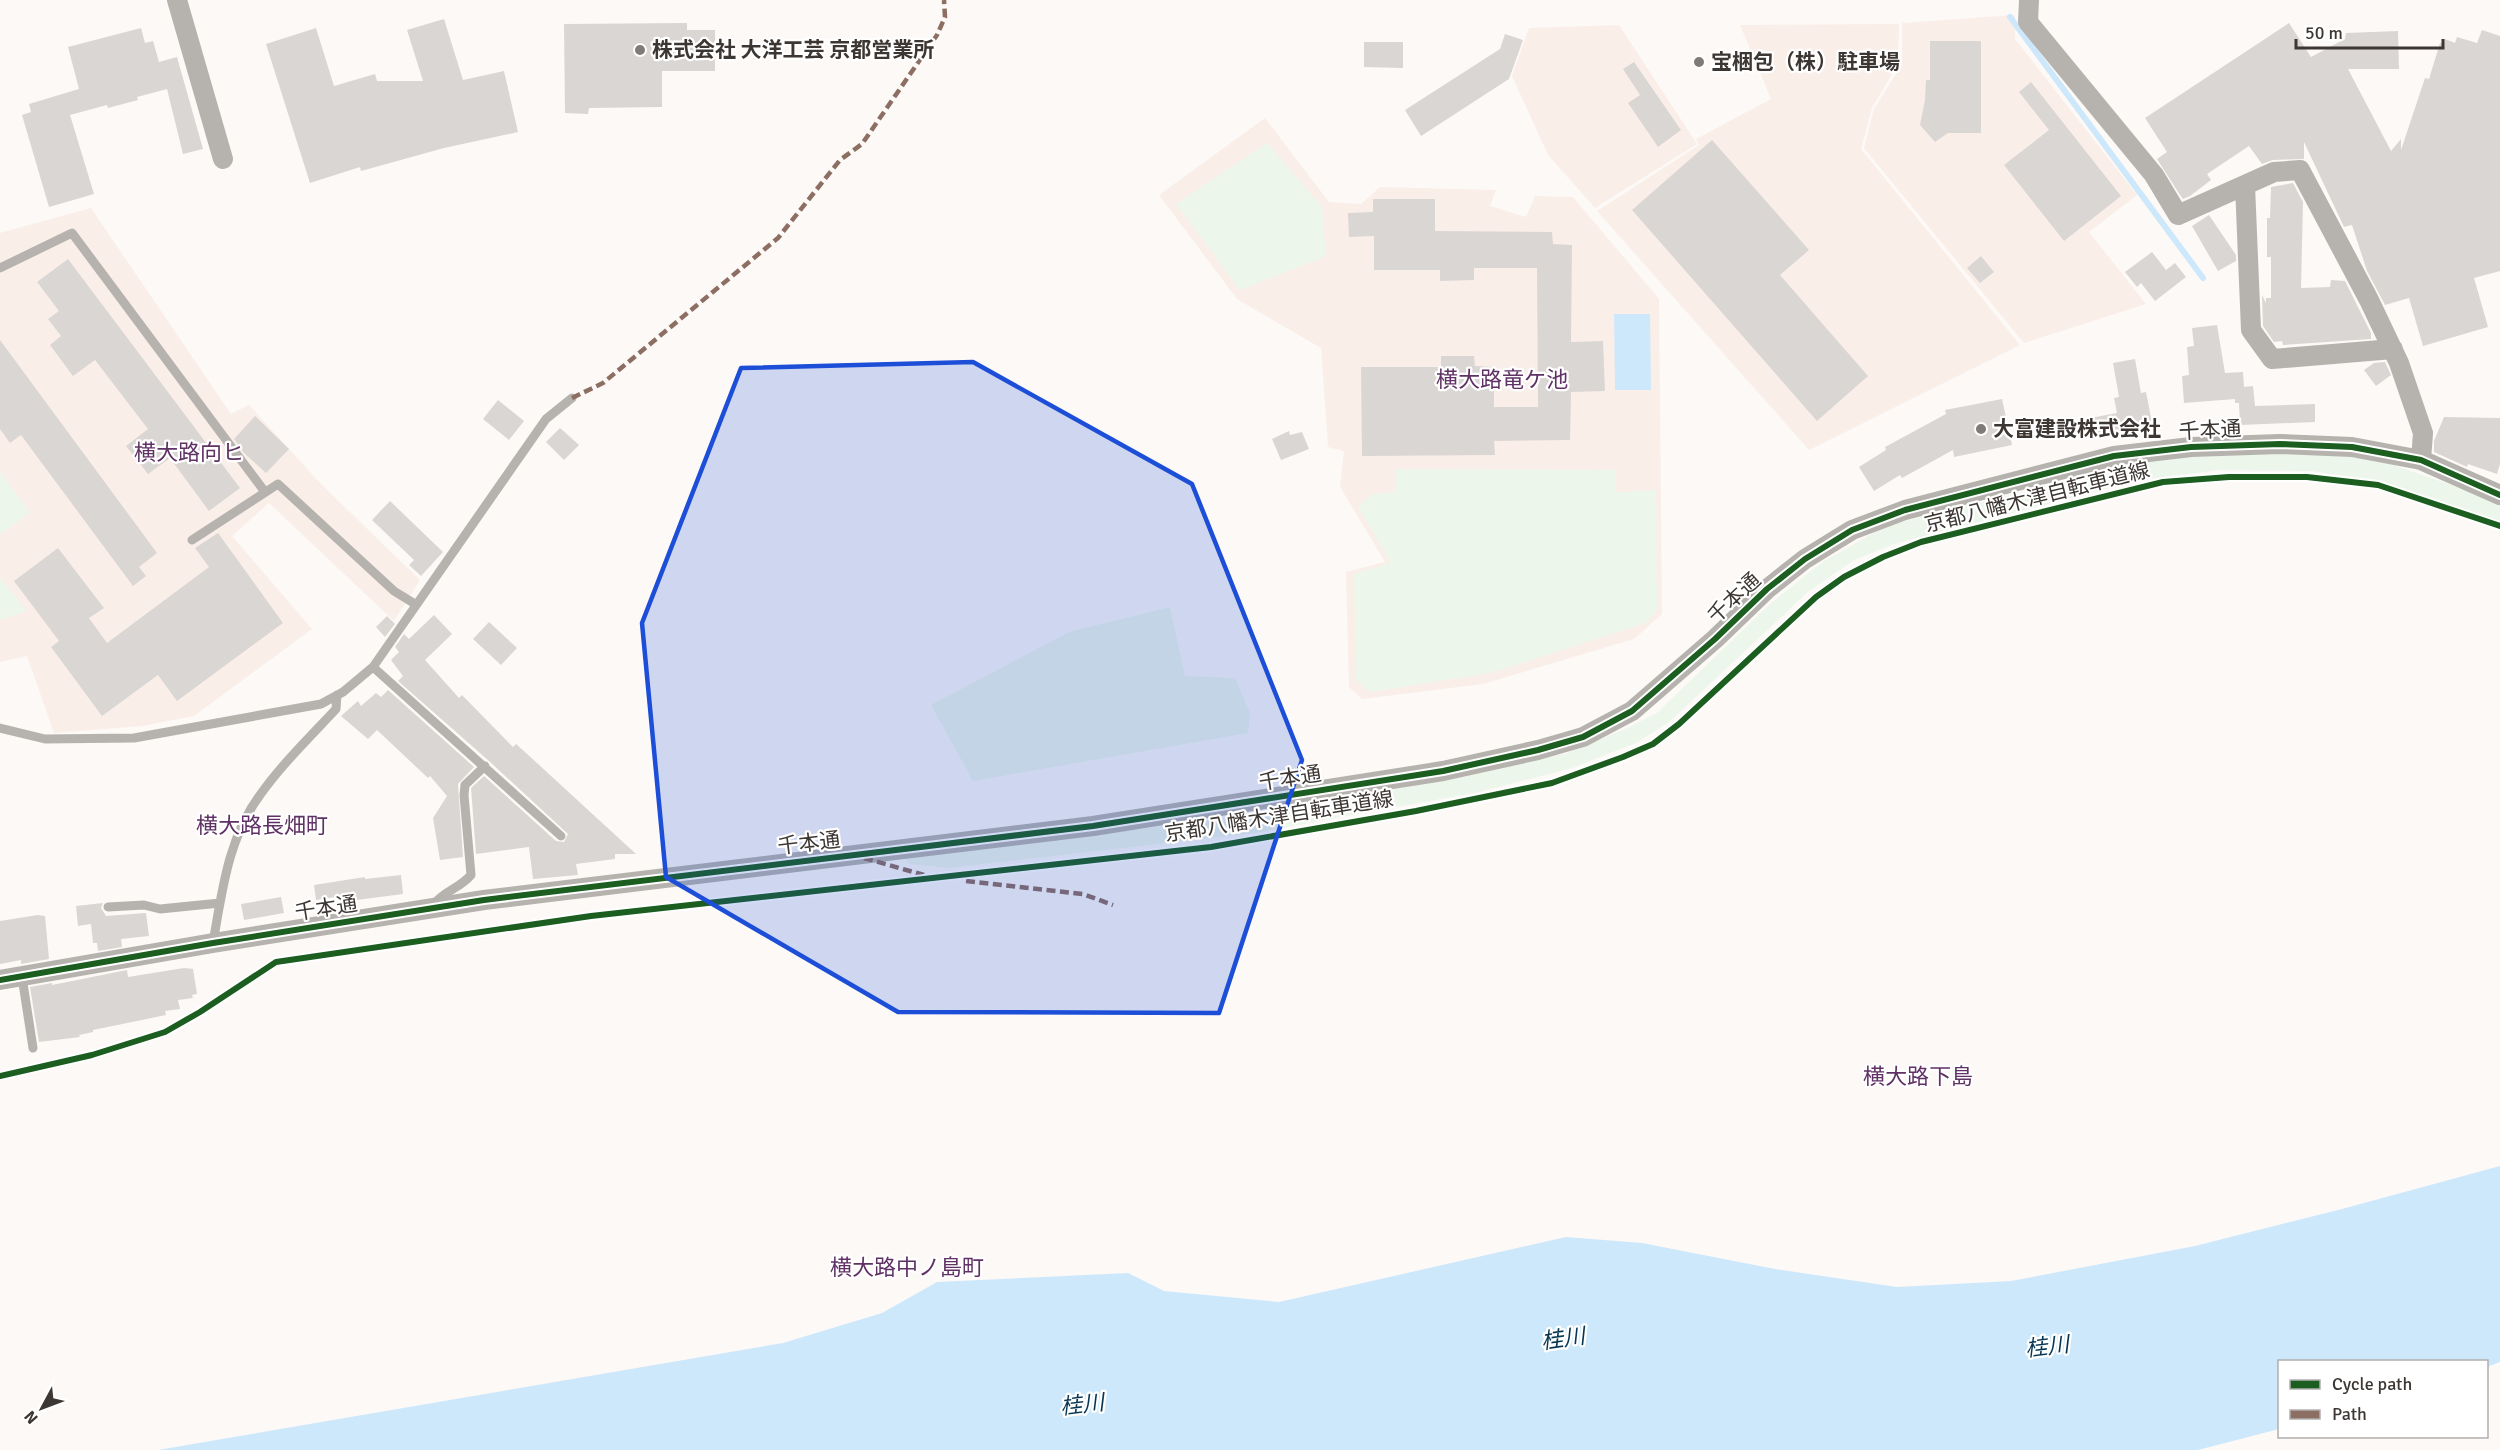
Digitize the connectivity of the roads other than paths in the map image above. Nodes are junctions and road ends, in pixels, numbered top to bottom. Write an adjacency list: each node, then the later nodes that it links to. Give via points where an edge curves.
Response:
1 (177, 0): 3 (street)
2 (2029, 0): 4 (street, via 2028,22 2154,175 2178,215)
3 (223, 159)
4 (2245, 185): 6 (street, via 2274,172 2300,170); 6 (street, via 2251,330 2272,359)
5 (0, 268): 9 (lane, via 72,233)
6 (2392, 349): 8 (street, via 2423,433)
7 (572, 398): 12 (lane, via 546,419)
8 (2421, 460): 10 (street, 千本通); 20 (street, 千本通, via 2352,447 2191,447 2114,456 1905,510 1852,530 1805,559 1632,711 1583,737 1538,750 1443,771 1093,826)
9 (265, 492): 11 (lane); 12 (lane, via 278,484 394,591)
10 (2500, 495)
11 (192, 540)
12 (415, 604): 13 (lane)
13 (373, 667): 14 (lane); 16 (lane)
14 (337, 695): 15 (lane, via 321,704 134,738 45,739); 18 (lane, via 336,709 260,795 246,817 233,847)
15 (0, 728)
16 (485, 766): 17 (lane); 20 (lane, via 465,785 471,875 441,895)
17 (561, 836)
18 (220, 903): 19 (lane, via 160,909 144,905); 21 (lane)
19 (108, 908)
20 (430, 908): 21 (street, 千本通)
21 (213, 943): 22 (street, 千本通)
22 (22, 976): 23 (street, 千本通); 24 (lane)
23 (0, 980)
24 (33, 1048)

